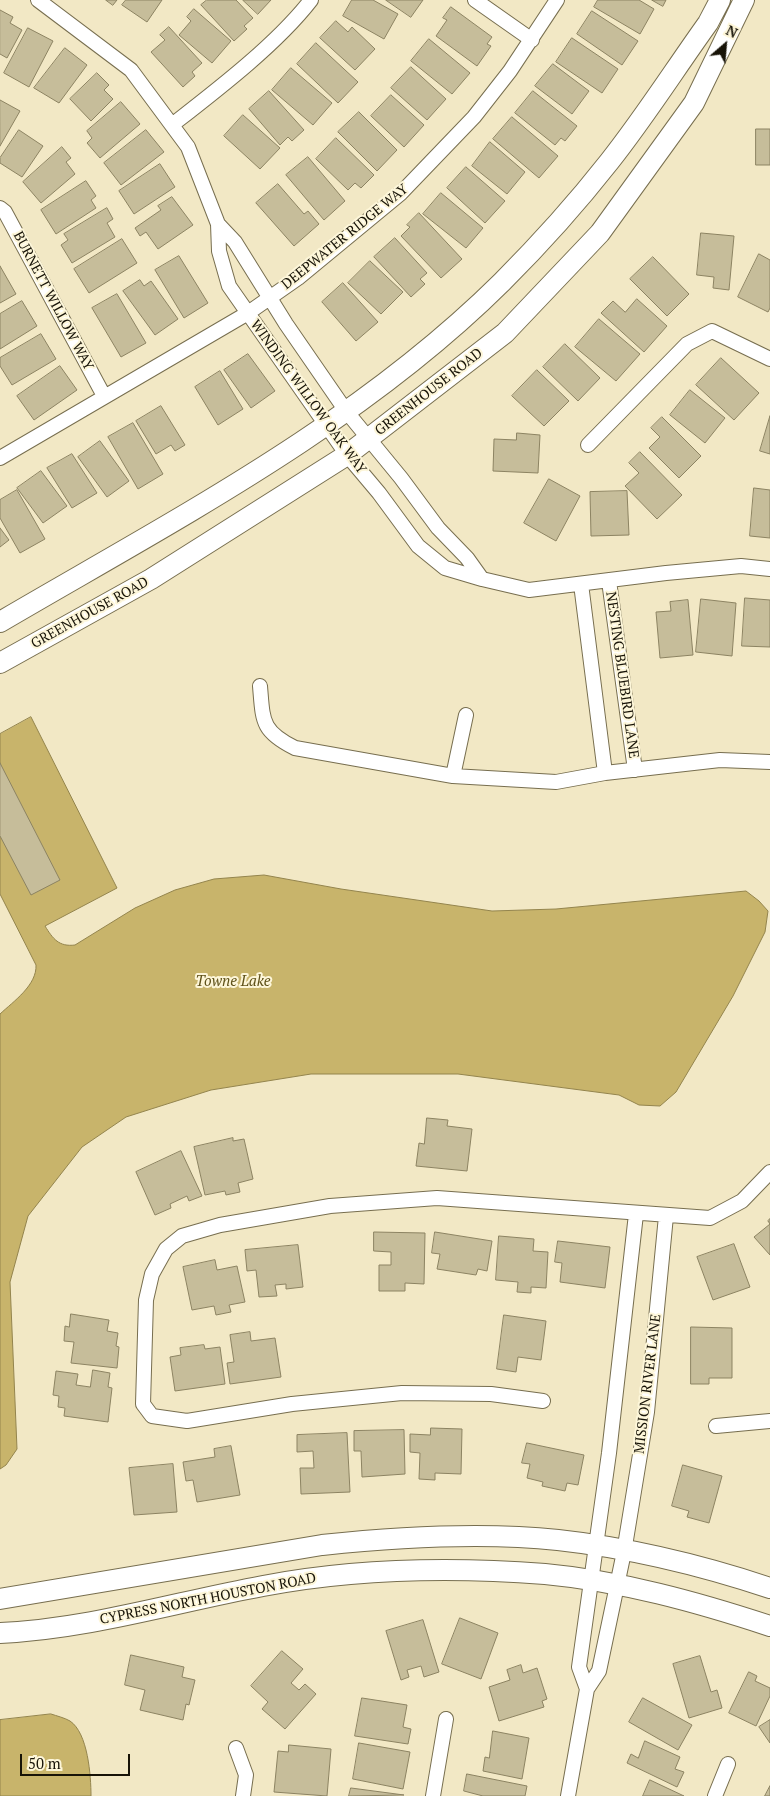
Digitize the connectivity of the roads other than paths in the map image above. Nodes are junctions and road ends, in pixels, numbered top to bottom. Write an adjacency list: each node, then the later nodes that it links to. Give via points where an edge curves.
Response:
1 (38, 0): 8 (street, WINDING WILLOW OAK WAY, via 130,70)
2 (311, 0): 8 (street, via 295,20)
3 (475, 0): 7 (street)
4 (558, 0): 7 (street, DEEPWATER RIDGE WAY)
5 (720, 0): 15 (street, via 708,23 610,161 561,220 502,282 441,338)
6 (744, 0): 17 (street, GREENHOUSE ROAD, via 694,103 600,233 504,333)
7 (532, 40): 11 (street, DEEPWATER RIDGE WAY, via 474,117 401,193 298,278)
8 (172, 125): 10 (street, WINDING WILLOW OAK WAY, via 188,147)
9 (0, 208): 14 (street, BURNETT WILLOW WAY)
10 (218, 224): 11 (street, WINDING WILLOW OAK WAY, via 234,242); 12 (street, WINDING WILLOW OAK WAY, via 219,251 230,286)
11 (269, 297): 12 (street, DEEPWATER RIDGE WAY); 15 (street, WINDING WILLOW OAK WAY)
12 (248, 313): 14 (street, DEEPWATER RIDGE WAY); 16 (street, WINDING WILLOW OAK WAY)
13 (770, 359): 18 (street, via 712,331 687,344)
14 (104, 396): 20 (street, DEEPWATER RIDGE WAY)
15 (346, 411): 16 (street); 17 (street, WINDING WILLOW OAK WAY)
16 (326, 426): 19 (street, WINDING WILLOW OAK WAY); 25 (street, via 288,452)
17 (370, 439): 19 (street, GREENHOUSE ROAD); 22 (street, WINDING WILLOW OAK WAY)
18 (588, 444)
19 (347, 456): 22 (street, WINDING WILLOW OAK WAY, via 418,546 445,568); 26 (street, GREENHOUSE ROAD, via 151,579)
20 (0, 458)
21 (770, 569): 23 (street, WINDING WILLOW OAK WAY, via 741,566)
22 (482, 579): 24 (street, WINDING WILLOW OAK WAY, via 529,590)
23 (610, 581): 24 (street, WINDING WILLOW OAK WAY); 30 (street, NESTING BLUEBIRD LANE)
24 (581, 584): 31 (street, NESTING BLUEBIRD LANE)
25 (0, 622)
26 (0, 663)
27 (260, 686): 32 (street, via 262,718 276,739 295,748)
28 (466, 715): 32 (street)
29 (770, 762): 30 (street, via 720,760)
30 (635, 770): 31 (street)
31 (605, 773): 32 (street, via 556,782)
32 (453, 776)
33 (770, 1172): 35 (street, via 742,1200 710,1218)
34 (636, 1214): 35 (street); 36 (street, via 437,1198 330,1206 220,1225 182,1236 166,1249 152,1274 146,1300 143,1404 152,1416 187,1421 292,1404 402,1393 491,1394); 39 (street)
35 (666, 1216): 40 (street, MISSION RIVER LANE, via 647,1412)
36 (543, 1401)
37 (770, 1421): 38 (street)
38 (716, 1426)
39 (596, 1546): 40 (street); 41 (street); 44 (street, via 513,1538 361,1541 276,1551)
40 (624, 1552): 42 (street, MISSION RIVER LANE); 43 (street, via 654,1555)
41 (590, 1581): 42 (street, CYPRESS NORTH HOUSTON ROAD); 46 (street, CYPRESS NORTH HOUSTON ROAD, via 546,1574 500,1572 349,1575 264,1586 77,1624); 47 (street, via 579,1667)
42 (617, 1586): 45 (street, CYPRESS NORTH HOUSTON ROAD, via 704,1605); 47 (street, MISSION RIVER LANE, via 599,1671)
43 (770, 1588)
44 (5, 1598)
45 (770, 1626)
46 (4, 1633)
47 (586, 1689): 53 (street)
48 (446, 1719): 52 (street)
49 (236, 1748): 51 (street, via 246,1775)
50 (728, 1764): 54 (street)
51 (243, 1796)
52 (433, 1796)
53 (568, 1796)
54 (715, 1796)

